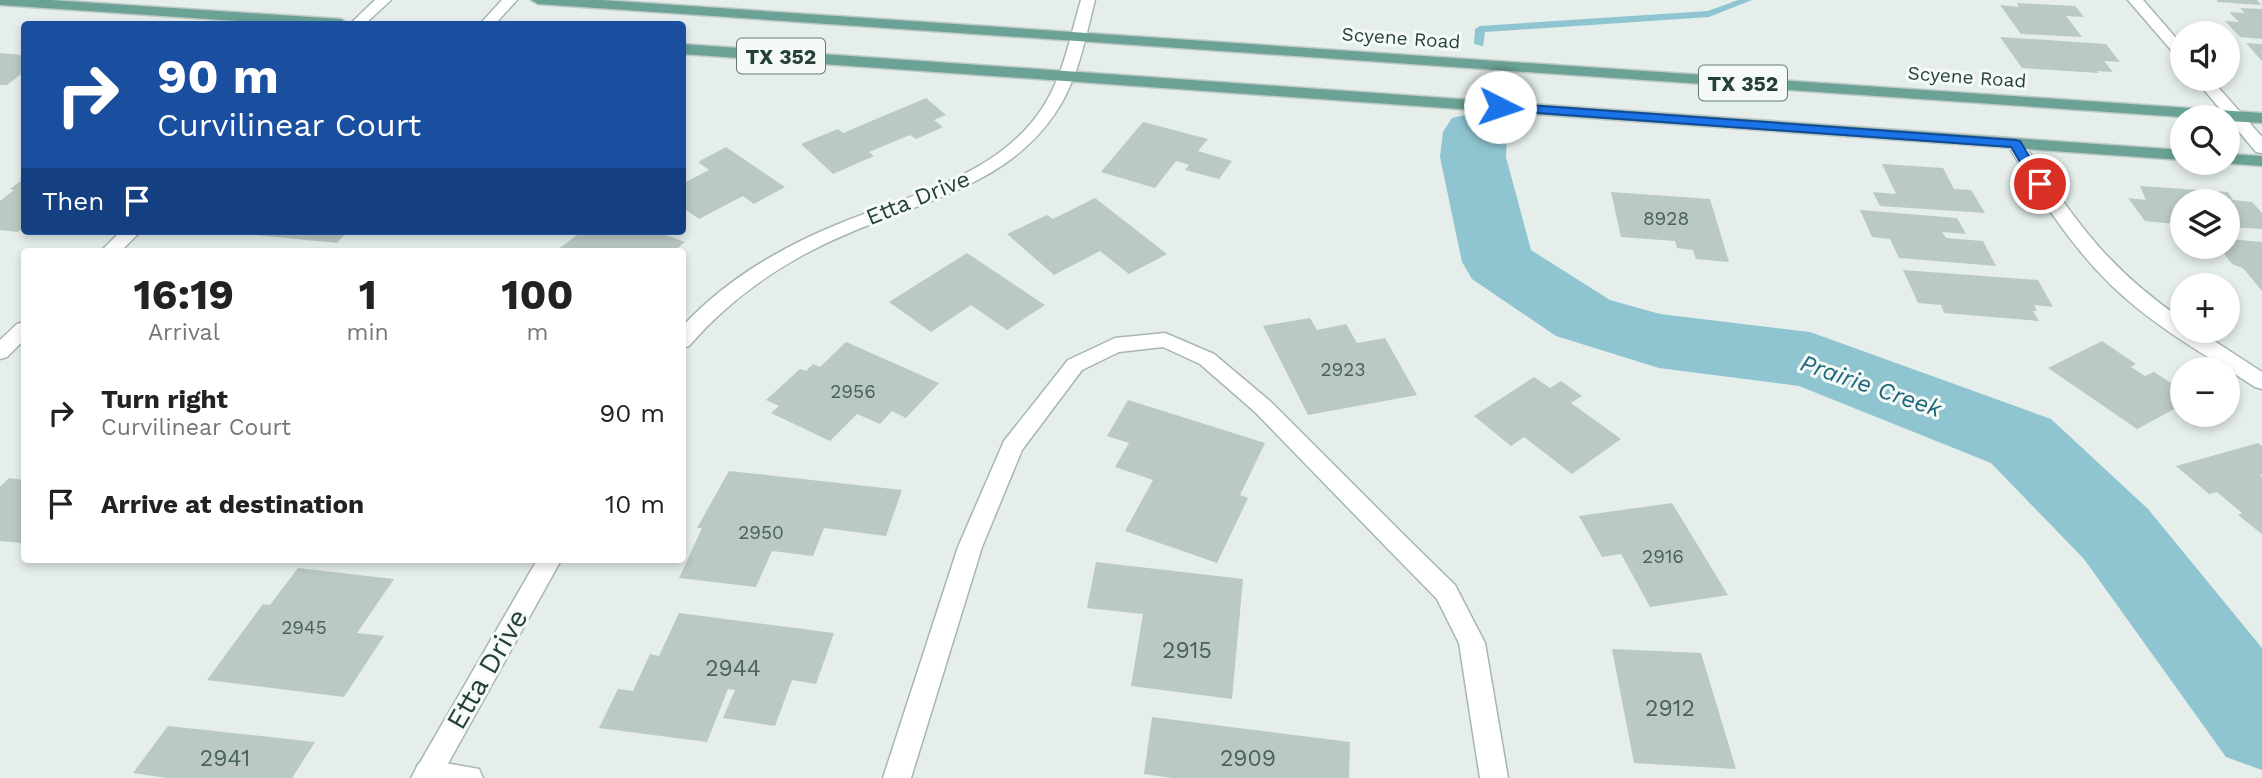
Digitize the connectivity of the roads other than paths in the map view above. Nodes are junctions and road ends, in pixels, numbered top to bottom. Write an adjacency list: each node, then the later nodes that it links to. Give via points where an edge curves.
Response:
1 (384, 0): 8 (street)
2 (510, 0): 9 (street)
3 (538, 0): 10 (main road, Scyene Road / TX 352)
4 (1088, 0): 10 (street, Etta Drive)
5 (2135, 0): 11 (street)
6 (0, 1): 7 (main road)
7 (297, 21)
8 (360, 21)
9 (490, 21)
10 (1077, 38): 13 (street, Etta Drive); 16 (main road, Scyene Road / TX 352)
11 (2170, 40)
12 (686, 49): 13 (main road, TX 352)
13 (1066, 76): 20 (main road, TX 352); 29 (street, Etta Drive, via 1033,132 995,164 961,183 839,230 780,259)
14 (2214, 91): 15 (street)
15 (2226, 105)
16 (2170, 112)
17 (2240, 116): 18 (main road, Scyene Road / TX 352)
18 (2262, 118)
19 (2240, 121): 21 (street)
20 (2015, 144): 22 (main road, TX 352); 27 (street, via 2052,204 2090,249 2137,297)
21 (2262, 148)
22 (2170, 154)
23 (2240, 160): 24 (main road)
24 (2262, 161)
25 (128, 235): 26 (street)
26 (113, 248)
27 (2170, 320)
28 (21, 332): 31 (street)
29 (686, 336)
30 (2204, 343): 32 (street)
31 (0, 352)
32 (2262, 382)
33 (546, 563): 34 (street, Etta Drive)
34 (426, 775): 35 (street)
35 (469, 778)
36 (897, 778): 37 (street, via 970,547 1012,447 1075,365 1115,345 1165,340 1207,359 1263,407 1446,592 1472,643)
37 (1494, 778)

